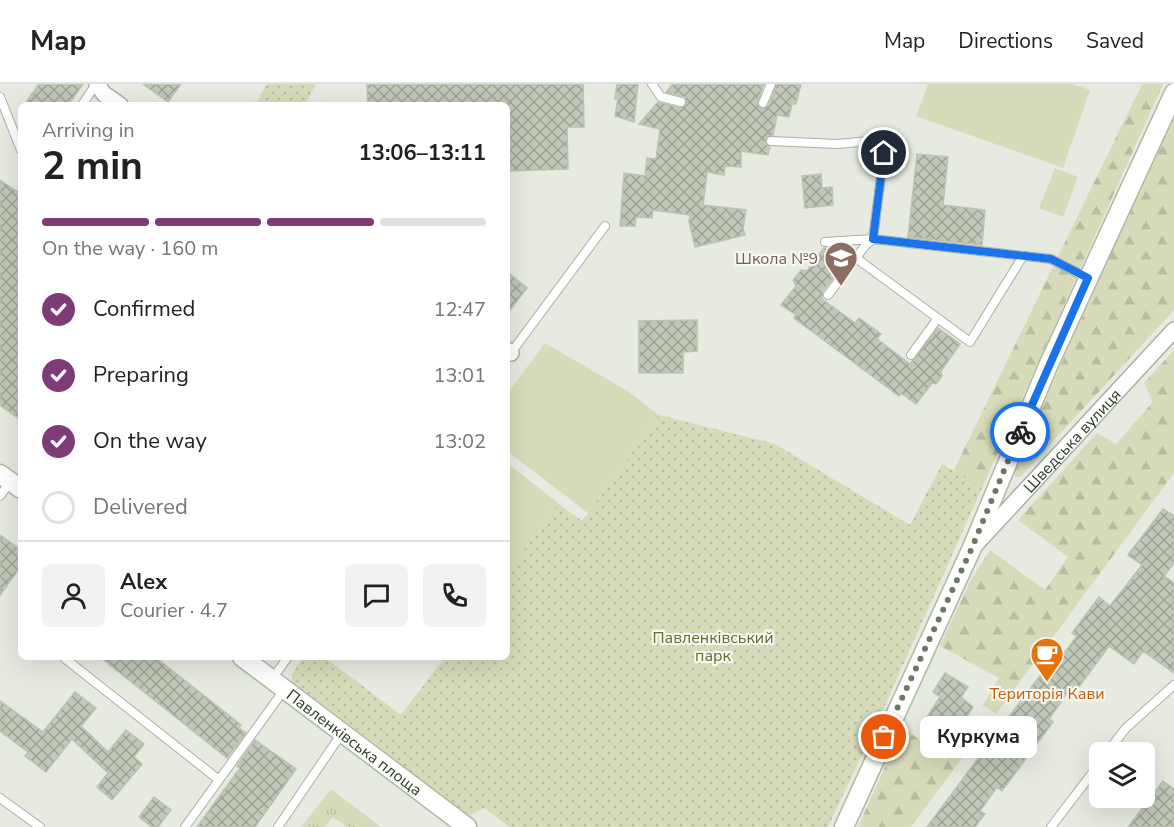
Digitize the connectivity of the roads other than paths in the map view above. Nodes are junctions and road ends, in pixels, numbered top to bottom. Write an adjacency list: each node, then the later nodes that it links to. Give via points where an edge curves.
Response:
1 (97, 84): 6 (lane); 7 (street)
2 (652, 84): 8 (lane, via 661,97)
3 (771, 84): 9 (lane)
4 (1174, 93): 17 (street, Шведська вулиця)
5 (0, 97): 11 (lane)
6 (84, 102)
7 (116, 102)
8 (681, 102)
9 (763, 103)
10 (771, 141): 13 (lane, via 881,144 884,153)
11 (18, 142)
12 (605, 225): 21 (lane)
13 (873, 239): 14 (lane); 15 (lane); 16 (lane)
14 (825, 242)
15 (1023, 256): 17 (lane, via 1051,259); 19 (lane, via 970,342)
16 (856, 258): 18 (lane); 19 (lane)
17 (1088, 278): 23 (street, Шведська вулиця)
18 (828, 295)
19 (938, 318): 22 (lane)
20 (1174, 330): 23 (street, Шведська вулиця)
21 (510, 351)
22 (911, 355)
23 (971, 550): 38 (street, Шведська вулиця)
24 (67, 660): 32 (lane)
25 (246, 660): 27 (street, Павленківська площа)
26 (287, 660): 27 (lane)
27 (278, 684): 29 (street, Павленківська площа); 32 (lane)
28 (1174, 685): 30 (lane)
29 (342, 733): 36 (lane); 37 (street, Павленківська площа)
30 (1115, 742)
31 (1089, 777): 39 (lane)
32 (219, 780): 35 (lane)
33 (0, 798): 34 (lane)
34 (40, 827)
35 (185, 827)
36 (278, 827)
37 (467, 827)
38 (844, 827)
39 (1051, 827)

